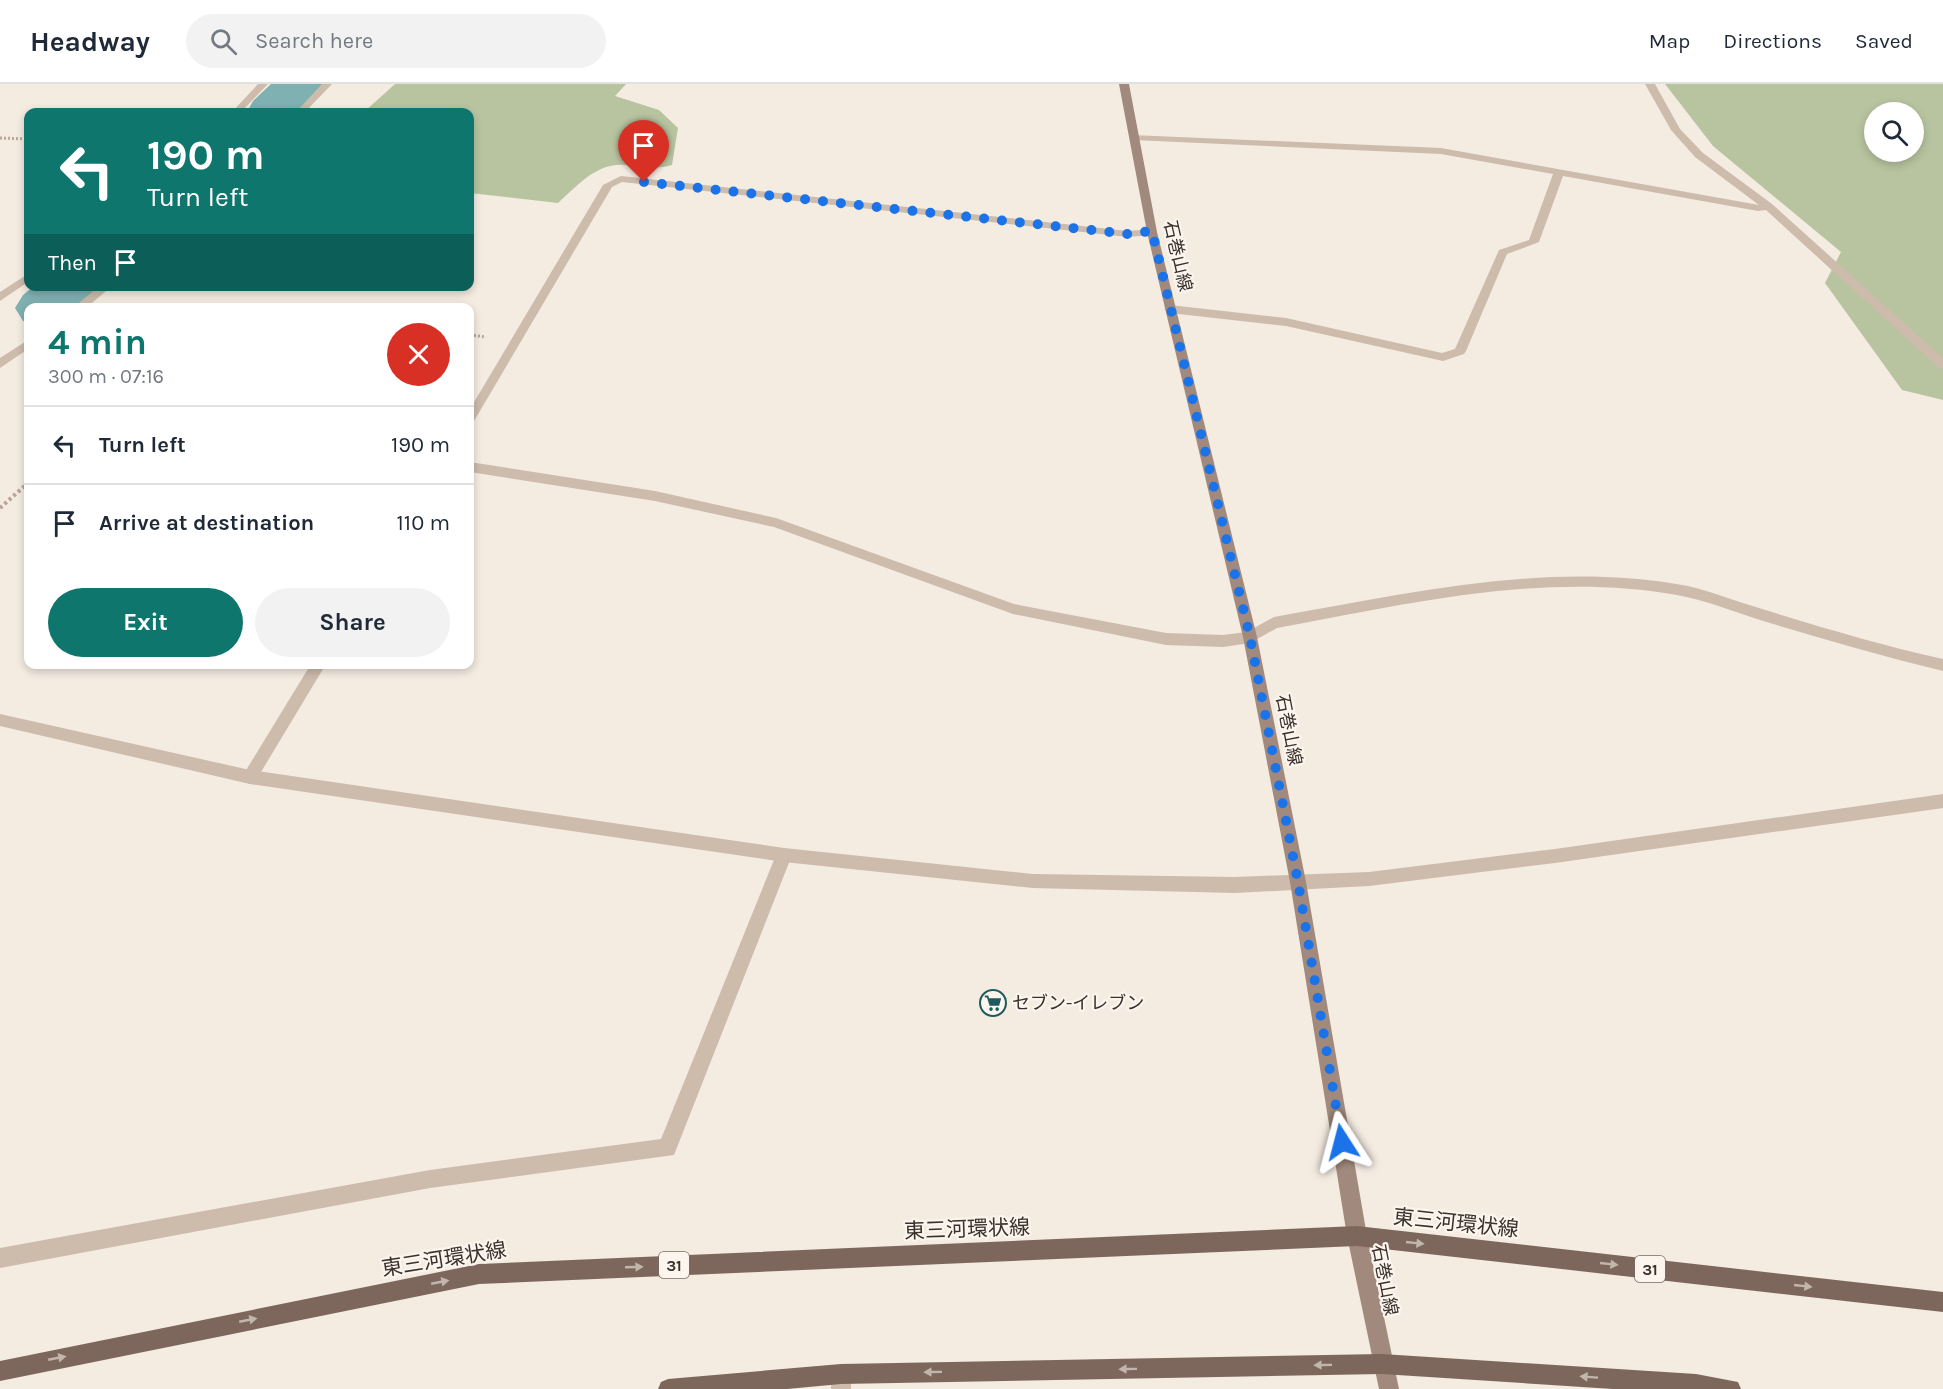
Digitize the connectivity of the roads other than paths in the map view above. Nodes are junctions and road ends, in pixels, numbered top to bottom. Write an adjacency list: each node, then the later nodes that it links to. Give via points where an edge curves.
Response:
1 (263, 84): 5 (street)
2 (327, 84): 6 (street)
3 (1124, 84): 7 (main road, 石巻山線)
4 (1650, 84): 9 (street, via 1676,130 1699,155)
5 (240, 108)
6 (304, 108)
7 (1134, 137): 8 (street, via 1441,152); 10 (main road, 石巻山線)
8 (1559, 172): 9 (street); 15 (street, via 1534,242 1503,252 1460,351 1443,357 1286,322)
9 (1768, 206): 18 (street)
10 (1152, 231): 15 (main road, 石巻山線); 19 (street, via 1128,234 621,179 608,185)
11 (24, 280): 13 (street)
12 (100, 291): 14 (street)
13 (0, 297)
14 (85, 303)
15 (1170, 309): 21 (main road, 石巻山線)
16 (24, 347): 17 (street)
17 (0, 364)
18 (1943, 364)
19 (474, 411)
20 (474, 468): 21 (street, via 655,496 776,523 1012,609 1166,639 1223,641)
21 (1250, 637): 22 (street, via 1274,623 1463,590 1538,582 1622,582 1678,589 1890,653); 28 (main road, 石巻山線)
22 (1943, 665)
23 (316, 669): 25 (street)
24 (0, 720): 25 (street)
25 (250, 777): 27 (street)
26 (1943, 801): 28 (street, via 1555,856 1369,879)
27 (784, 855): 28 (street, via 1033,881 1235,885); 30 (street, via 667,1148 429,1179)
28 (1298, 882): 29 (main road, 石巻山線)
29 (1357, 1236): 31 (main road, 東三河環状線 / 31, one-way to 31); 32 (main road, 石巻山線); 33 (main road, 東三河環状線 / 31, one-way to 29, via 479,1274)
30 (0, 1258)
31 (1943, 1302)
32 (1382, 1364): 34 (main road, one-way to 34); 36 (main road, 石巻山線); 37 (main road, one-way to 32)
33 (0, 1371)
34 (841, 1381): 35 (main road)
35 (668, 1389)
36 (1389, 1389)
37 (1731, 1389)

